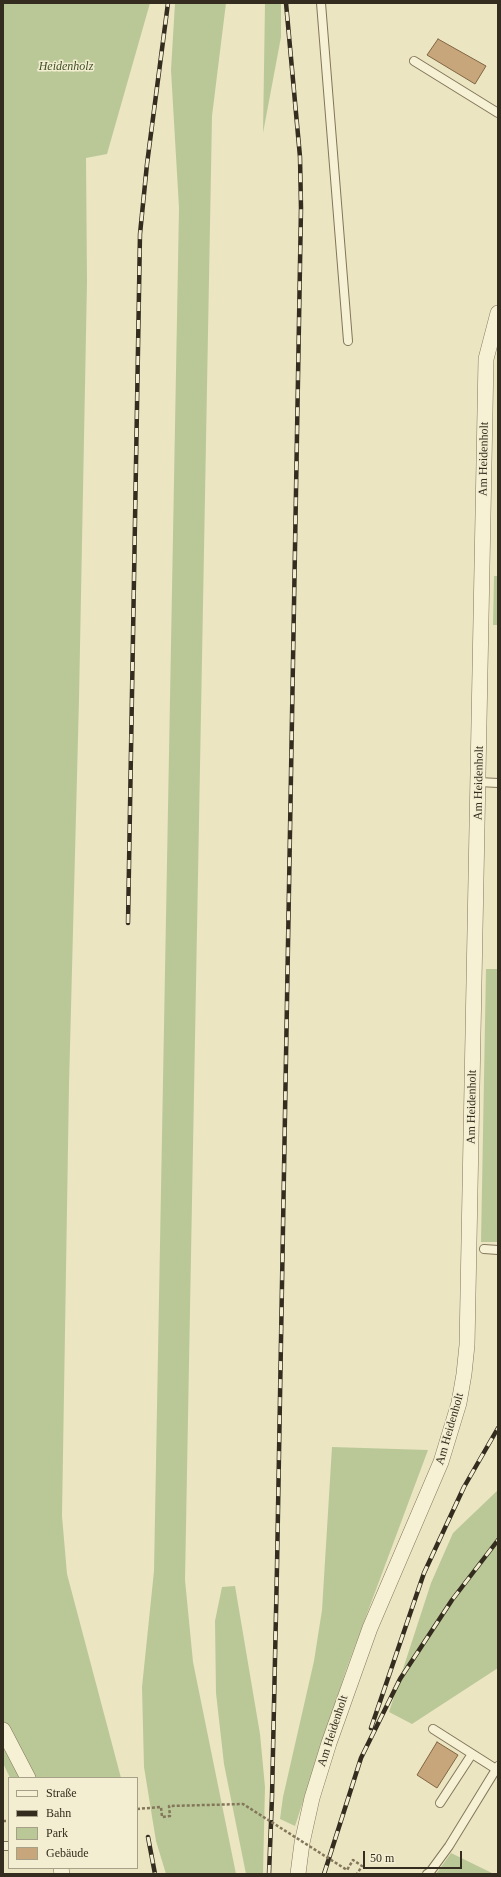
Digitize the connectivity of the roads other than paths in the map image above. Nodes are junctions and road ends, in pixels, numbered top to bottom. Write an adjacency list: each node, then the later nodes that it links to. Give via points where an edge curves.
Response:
1 (321, 3): 5 (lane)
2 (414, 61): 3 (lane)
3 (498, 113)
4 (498, 313): 6 (street, Am Heidenholt, via 486,359)
5 (348, 340)
6 (479, 782): 7 (lane); 16 (street, Am Heidenholt, via 468,1337 464,1374 459,1403 441,1462 370,1628 329,1743 312,1798)
7 (498, 783)
8 (484, 1249): 9 (lane)
9 (498, 1250)
10 (433, 1729): 12 (lane)
11 (3, 1730): 14 (street)
12 (472, 1754): 13 (lane); 15 (lane)
13 (497, 1767): 17 (lane, via 448,1846)
14 (27, 1777)
15 (440, 1803)
16 (298, 1874)
17 (426, 1874)

